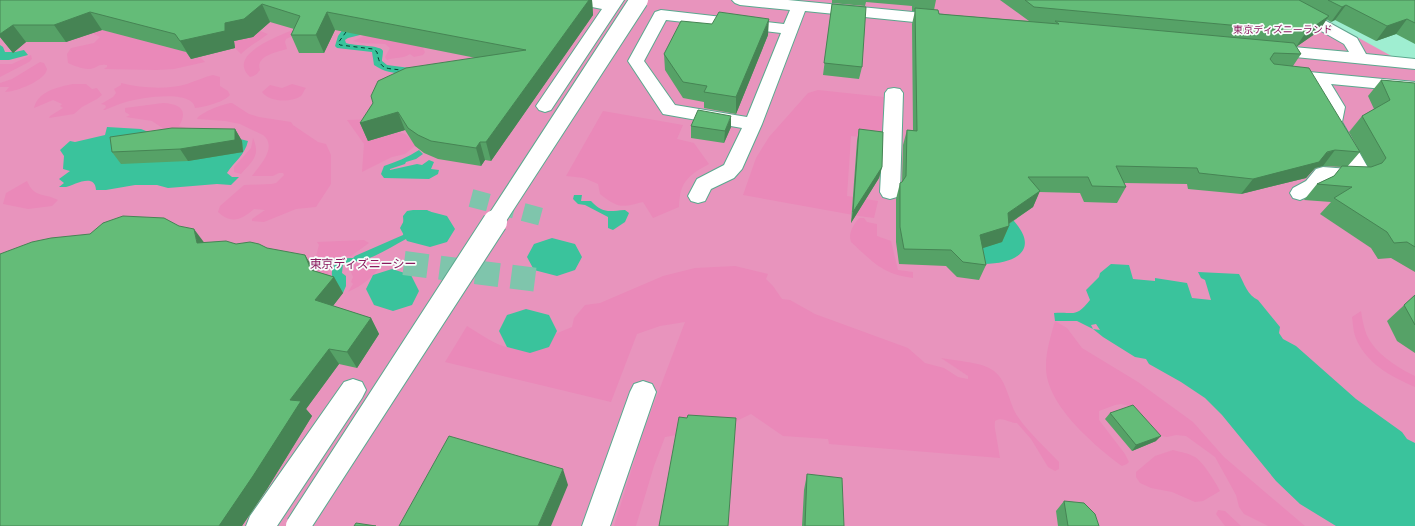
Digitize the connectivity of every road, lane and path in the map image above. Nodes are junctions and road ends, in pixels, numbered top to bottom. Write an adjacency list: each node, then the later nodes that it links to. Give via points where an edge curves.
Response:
1 (577, 0): 5 (lane)
2 (640, 0): 25 (lane, bridge)
3 (747, 0): 6 (lane)
4 (1277, 0): 10 (lane, via 1351,42)
5 (614, 3): 17 (lane)
6 (799, 7): 7 (lane); 8 (lane)
7 (957, 22)
8 (789, 29): 18 (lane); 18 (lane, via 661,15 636,61 669,110)
9 (1260, 49): 10 (lane)
10 (1357, 58): 11 (lane); 14 (lane)
11 (1415, 64)
12 (1291, 75): 13 (lane)
13 (1319, 78): 14 (lane); 20 (lane, via 1336,107 1333,122 1361,173 1354,176 1323,174 1313,186)
14 (1370, 83): 15 (lane)
15 (1415, 87)
16 (894, 93): 19 (lane)
17 (545, 106)
18 (753, 124): 21 (lane, via 732,169 704,182)
19 (890, 192)
20 (1300, 194)
21 (698, 196)
22 (353, 390): 24 (lane)
23 (642, 392): 26 (lane)
24 (260, 526)
25 (298, 526)
26 (596, 526)

